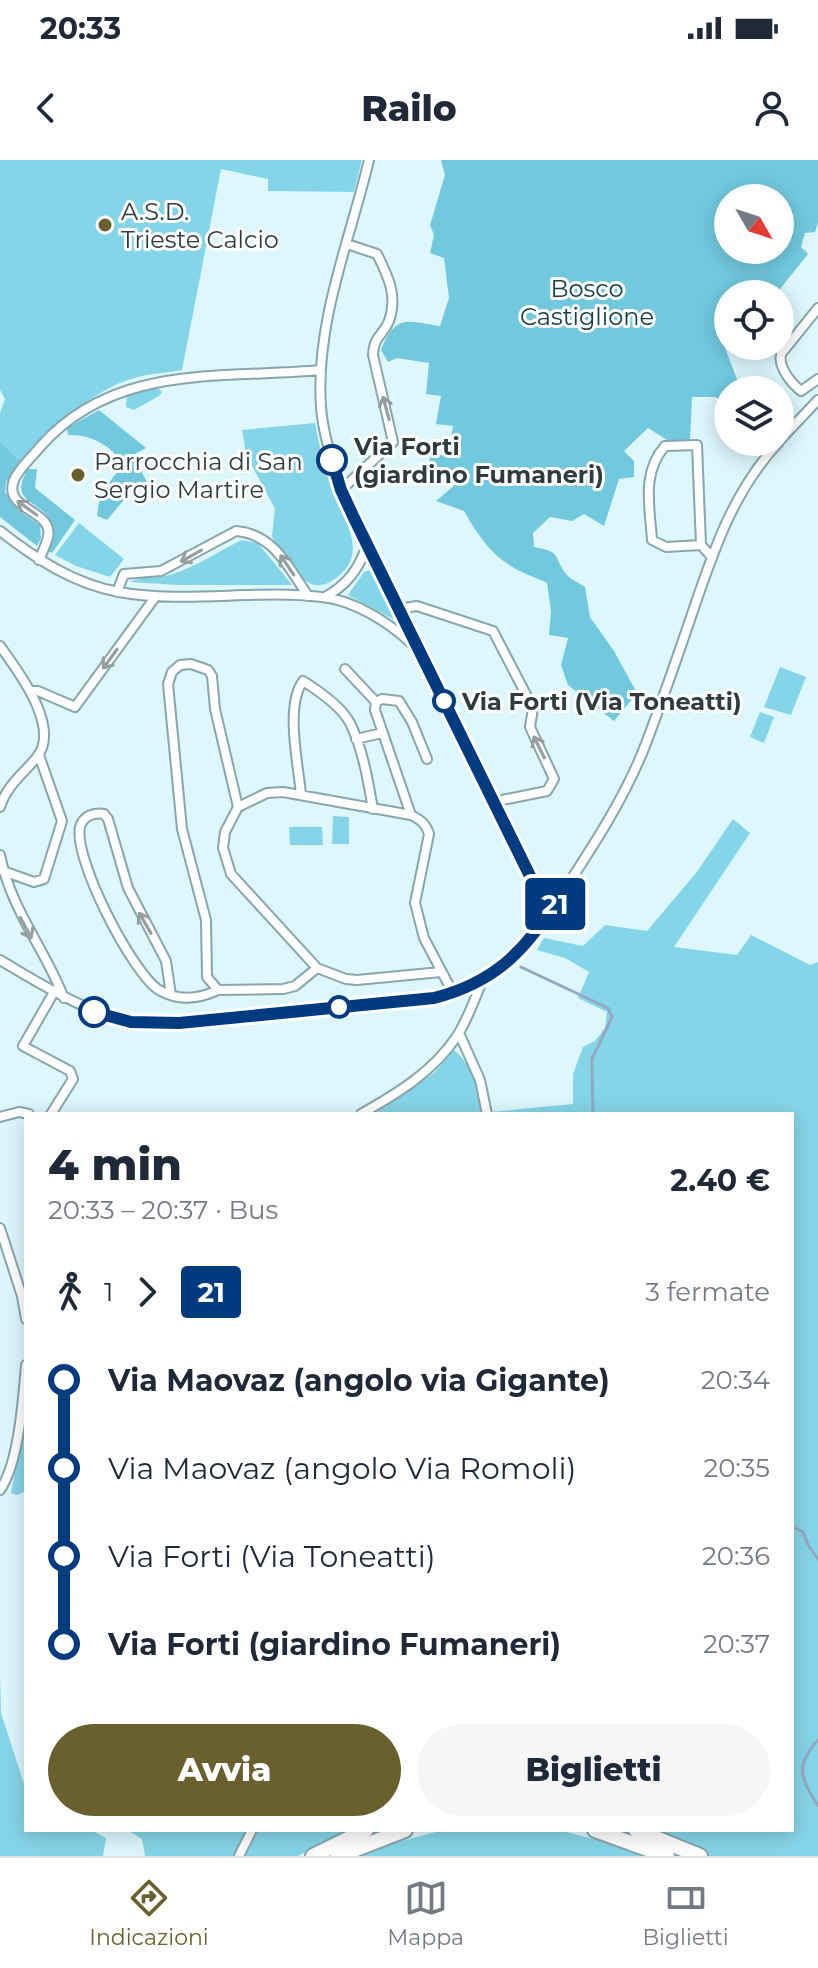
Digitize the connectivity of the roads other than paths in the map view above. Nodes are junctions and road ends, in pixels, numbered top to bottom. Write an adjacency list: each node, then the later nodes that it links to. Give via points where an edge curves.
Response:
1 (369, 160): 2 (street)
2 (347, 244): 4 (street); 9 (street, one-way to 2, via 393,442 373,355 374,340 390,319 393,286 377,254)
3 (818, 308): 5 (street, via 780,359 801,391)
4 (321, 370): 9 (street, via 324,429); 14 (street, one-way to 4, via 48,528 17,502 12,493 15,478 76,413 127,389 179,379)
5 (818, 379)
6 (818, 400): 7 (street)
7 (794, 425)
8 (766, 456): 13 (street, via 739,494)
9 (341, 490): 11 (street)
10 (2, 535): 14 (street)
11 (367, 545): 18 (street, via 348,581); 19 (street)
12 (701, 545): 12 (street, via 697,445 665,446 648,487 652,540 666,547); 13 (street)
13 (711, 556): 37 (street, via 636,767)
14 (39, 560): 15 (street)
15 (117, 592): 16 (street); 17 (street, one-way to 15, via 271,544 236,531 161,571 124,574)
16 (156, 596): 17 (street); 23 (street, one-way to 23, via 75,707)
17 (308, 596): 18 (street)
18 (325, 597): 21 (street, via 389,625)
19 (398, 609): 21 (street); 30 (street, one-way to 19, via 547,791 554,779 530,727 533,708 493,631 417,606)
20 (0, 646): 23 (street)
21 (419, 651): 30 (street)
22 (345, 669): 24 (street)
23 (30, 691): 27 (street, via 45,733)
24 (376, 702): 25 (street); 28 (street, via 399,701)
25 (382, 733): 26 (street); 34 (street)
26 (356, 739): 29 (street, via 342,712 303,681 293,705); 33 (street)
27 (39, 755): 31 (street, via 5,793); 36 (street, via 62,821 44,879 34,882)
28 (427, 759)
29 (301, 794): 32 (street, via 267,793); 33 (street)
30 (492, 802): 37 (street, via 531,878)
31 (0, 807)
32 (238, 807): 40 (street, via 223,848 231,874); 43 (street, via 212,676 191,664 180,665 168,684 182,829 206,920 207,977)
33 (373, 809): 34 (street)
34 (411, 815): 41 (street, via 429,834 415,903)
35 (0, 855): 36 (street)
36 (3, 871): 47 (street, one-way to 47, via 18,913)
37 (556, 901): 42 (street, via 529,942)
38 (0, 951): 39 (street)
39 (3, 962): 44 (street)
40 (317, 968): 41 (street, via 357,980); 43 (street, via 283,989)
41 (441, 972): 45 (street)
42 (484, 979): 45 (street); 48 (street)
43 (218, 990): 46 (street, via 196,997)
44 (54, 992): 47 (street); 49 (street, via 23,1046 70,1071 73,1079)
45 (453, 993): 47 (street, via 156,1024 108,1017)
46 (171, 995): 46 (street, one-way to 46, via 166,961 128,888 108,819 99,812 88,816 80,832 95,889 142,974)
47 (64, 998)
48 (459, 1033): 50 (street, via 411,1084); 51 (street, via 480,1080)
49 (52, 1112)
50 (364, 1112)
51 (487, 1112)
52 (24, 1113): 53 (street)
53 (0, 1117)
54 (0, 1228): 55 (street)
55 (24, 1308)
56 (24, 1408): 57 (street, via 9,1474)
57 (0, 1490)
58 (251, 1832): 63 (street)
59 (362, 1832): 64 (highway)
60 (400, 1832): 65 (highway)
61 (602, 1832): 66 (highway)
62 (641, 1832): 67 (highway)
63 (239, 1856)
64 (313, 1856)
65 (338, 1856)
66 (667, 1856)
67 (700, 1856)

